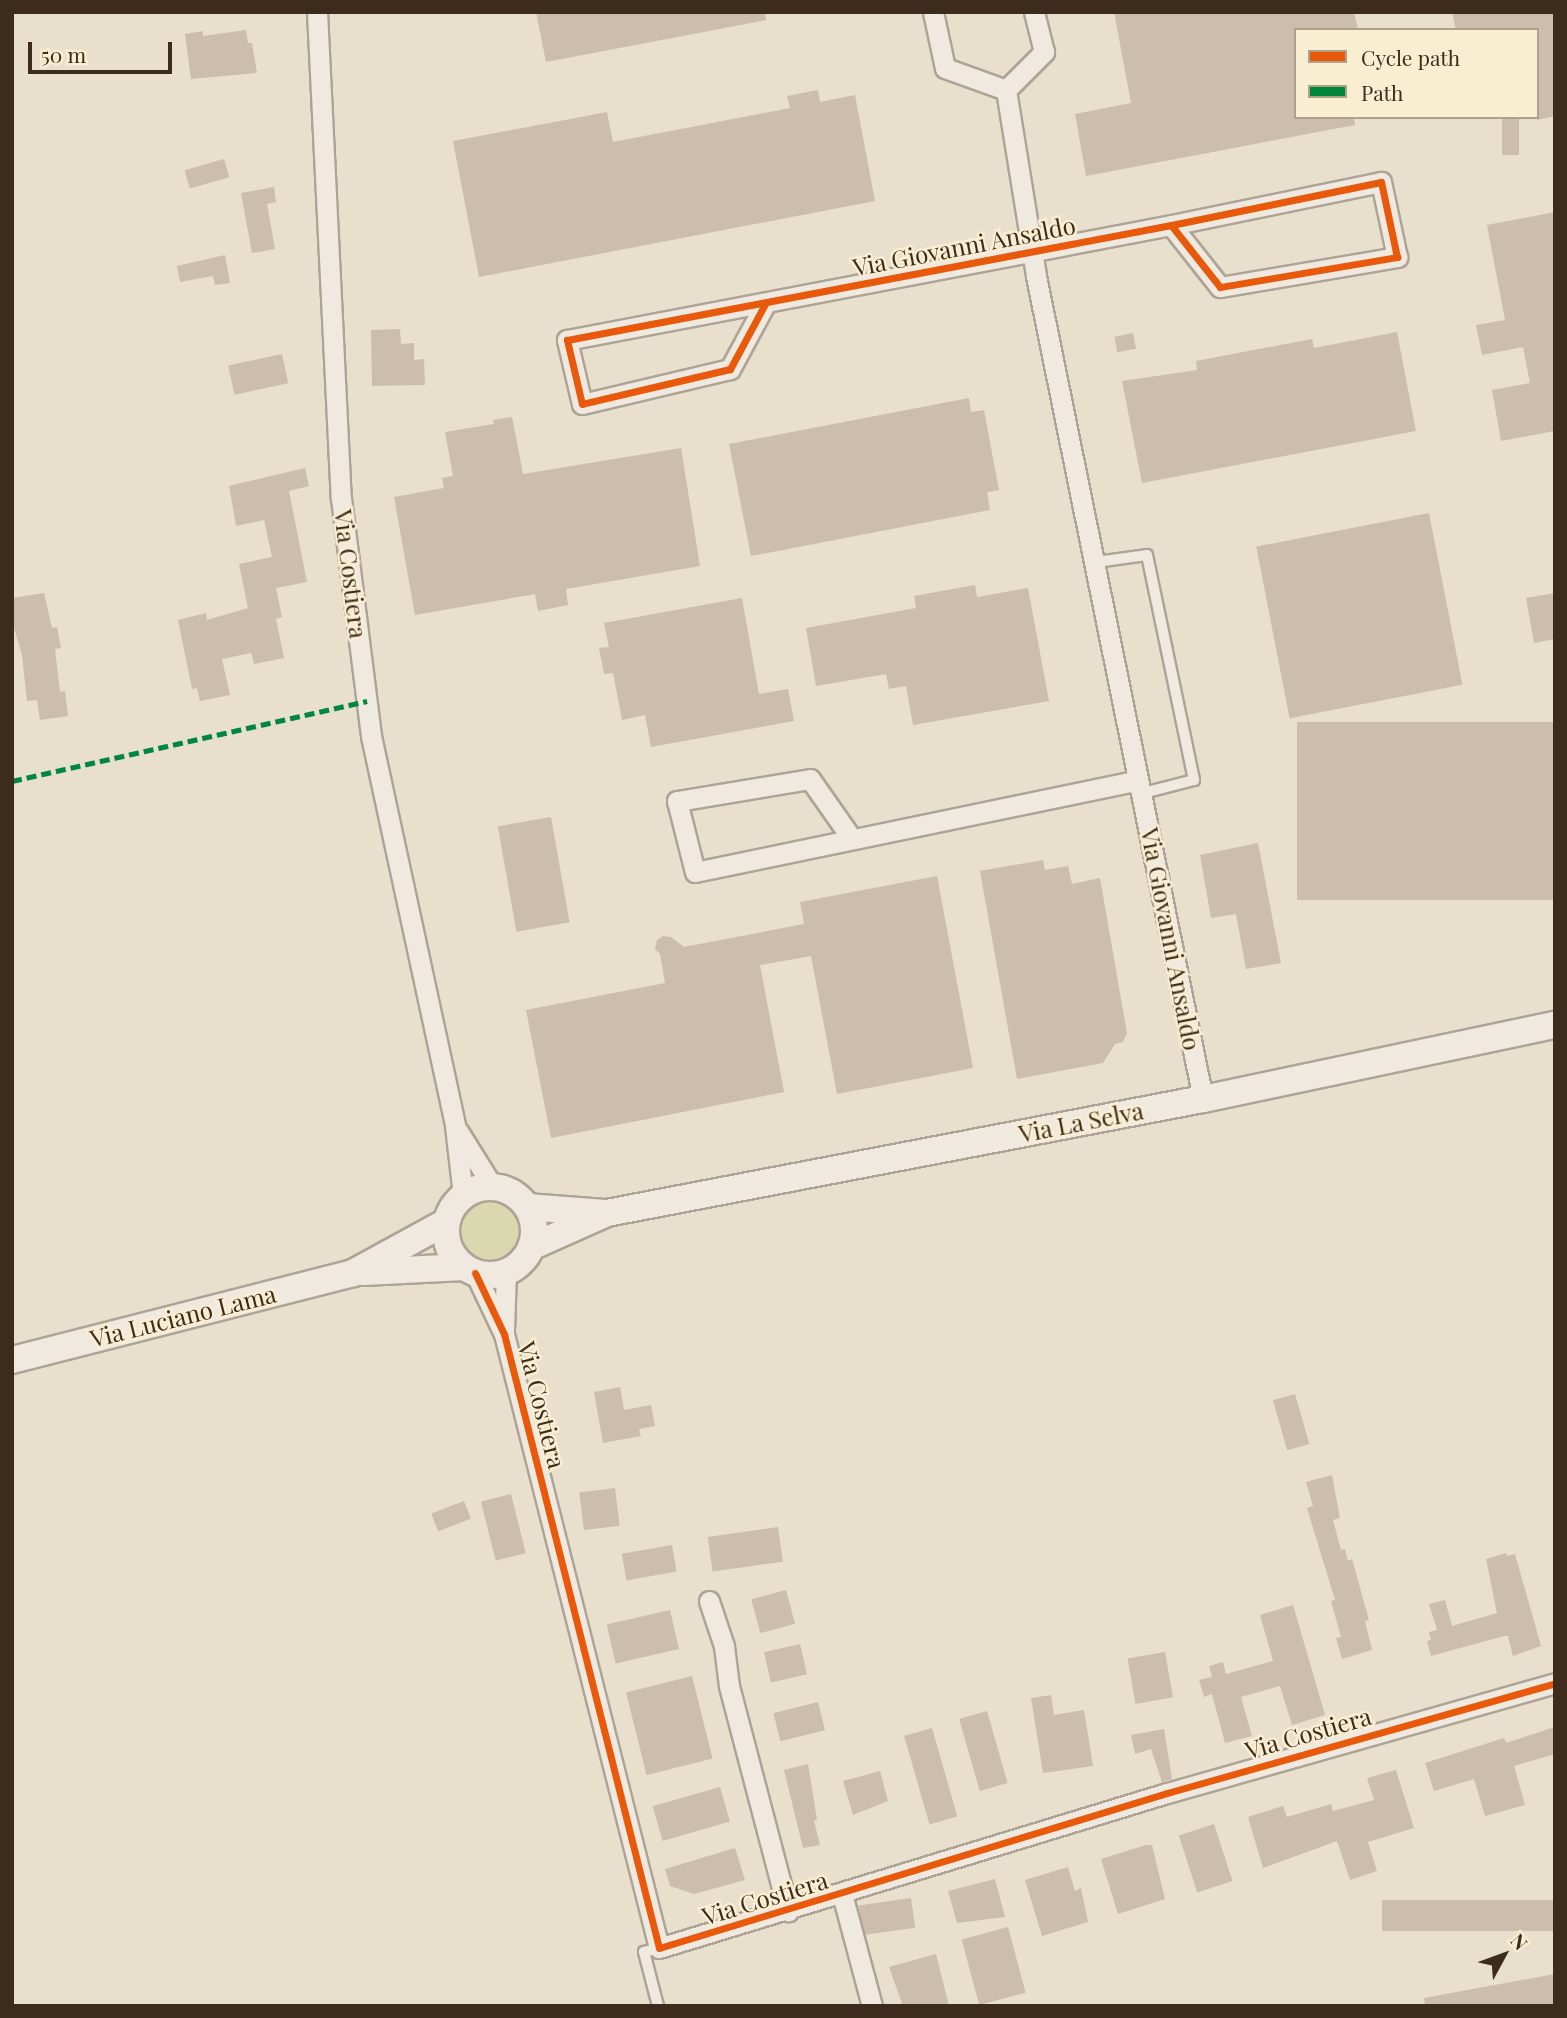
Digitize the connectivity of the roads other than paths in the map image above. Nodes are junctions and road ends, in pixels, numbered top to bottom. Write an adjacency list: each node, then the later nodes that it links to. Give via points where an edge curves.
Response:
1 (317, 12): 13 (street, Via Costiera, via 341,498 371,736)
2 (933, 12): 4 (street, via 945,68)
3 (1034, 12): 4 (street, via 1044,52)
4 (1006, 90): 6 (street, Via Giovanni Ansaldo)
5 (1171, 225): 5 (street, Via Giovanni Ansaldo, via 1220,287 1397,257 1381,183); 6 (street, Via Giovanni Ansaldo)
6 (1032, 253): 7 (street, Via Giovanni Ansaldo); 8 (street, Via Giovanni Ansaldo)
7 (765, 303): 7 (street, Via Giovanni Ansaldo, via 730,369 582,404 567,340)
8 (1096, 562): 9 (street, Via Giovanni Ansaldo); 9 (lane, via 1147,555 1194,780)
9 (1140, 787): 10 (street); 12 (street, Via Giovanni Ansaldo)
10 (852, 839): 10 (street, via 695,872 677,801 810,779)
11 (1555, 1025): 12 (street, Via La Selva)
12 (1203, 1099): 17 (street, Via La Selva)
13 (456, 1126): 14 (street, Via Costiera); 15 (street, Via Costiera)
14 (493, 1186): 15 (street); 16 (street)
15 (463, 1195): 18 (street)
16 (527, 1207): 17 (street, Via La Selva); 19 (street, via 534,1226)
17 (607, 1213): 19 (street, Via La Selva)
18 (446, 1222): 20 (street, via 448,1247); 22 (street, Via Luciano Lama)
19 (531, 1247): 21 (street, via 526,1258)
20 (469, 1270): 21 (street); 22 (street, Via Luciano Lama); 23 (street, Via Costiera)
21 (506, 1272): 23 (street, Via Costiera)
22 (353, 1273): 24 (street, Via Luciano Lama)
23 (504, 1334): 29 (street, Via Costiera)
24 (12, 1360)
25 (709, 1601): 28 (street)
26 (1555, 1683): 27 (street, Via Costiera, via 1167,1793)
27 (842, 1894): 28 (street, Via Costiera); 31 (street)
28 (788, 1911): 29 (street, Via Costiera)
29 (659, 1948): 30 (lane, via 644,1952)
30 (658, 2006)
31 (872, 2006)

